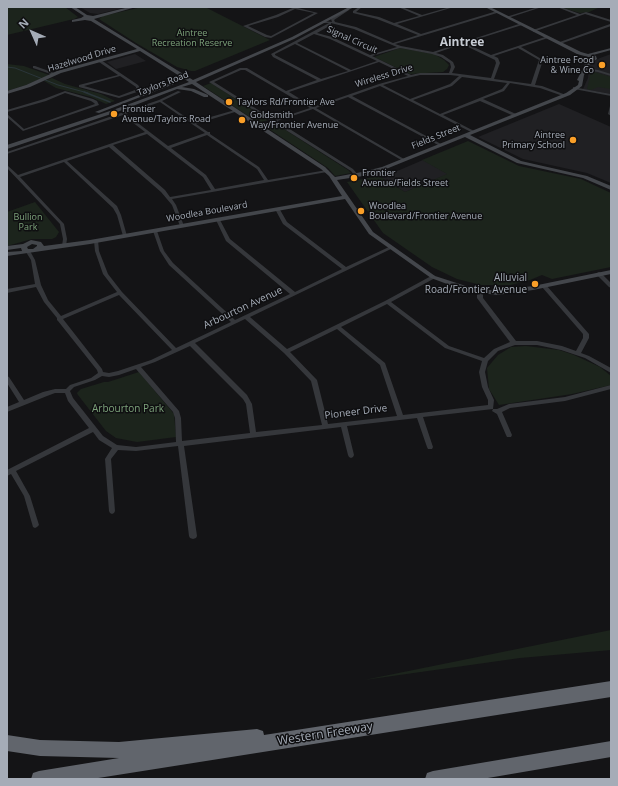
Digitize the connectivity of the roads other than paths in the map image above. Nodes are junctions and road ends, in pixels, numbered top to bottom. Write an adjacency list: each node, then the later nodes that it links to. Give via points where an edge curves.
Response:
1 (72, 7): 19 (street)
2 (134, 7): 20 (street)
3 (296, 7): 3 (street, via 277,16 245,26 271,37 317,13)
4 (361, 7): 27 (street, via 353,12)
5 (399, 7): 17 (street)
6 (444, 7): 14 (street)
7 (453, 7): 14 (street)
8 (487, 7): 15 (street)
9 (541, 7): 18 (street)
10 (558, 7): 16 (street)
11 (596, 7): 12 (street)
12 (602, 7)
13 (348, 8): 24 (street, Taylors Road); 25 (street, via 332,20)
14 (448, 9): 17 (street)
15 (496, 12): 18 (street); 32 (street)
16 (580, 15): 22 (street, via 588,13); 30 (street)
17 (422, 16): 27 (street)
18 (507, 17): 28 (street)
19 (85, 18): 20 (street); 23 (street)
20 (92, 18): 40 (street)
21 (343, 18): 25 (street)
22 (611, 20)
23 (73, 21)
24 (324, 22): 25 (street); 34 (street, Taylors Road)
25 (337, 22): 37 (street)
26 (330, 24): 31 (street)
27 (395, 24): 32 (street)
28 (520, 24): 30 (street); 35 (street)
29 (611, 25): 36 (street)
30 (534, 31): 33 (street)
31 (314, 33): 34 (street, Signal Circuit); 43 (street, Signal Circuit)
32 (421, 35): 37 (street)
33 (547, 37): 36 (street); 39 (street)
34 (294, 41): 50 (street); 57 (street, Taylors Road); 58 (street, Taylors Road); 60 (street, Signal Circuit, via 273,54 274,56)
35 (462, 43): 42 (street); 44 (street)
36 (560, 43): 45 (street)
37 (392, 44): 38 (street)
38 (400, 47): 42 (street); 43 (street)
39 (518, 47): 44 (street); 64 (street, via 541,60)
40 (140, 50): 46 (street, Hazelwood Drive); 58 (street)
41 (611, 50): 45 (street)
42 (433, 53): 52 (street, via 452,63)
43 (370, 56): 47 (street, Signal Circuit)
44 (492, 56): 59 (street, via 498,63)
45 (589, 58): 49 (street)
46 (100, 61): 51 (street, Hazelwood Drive); 53 (street)
47 (380, 61): 50 (street); 54 (street, Signal Circuit)
48 (34, 67): 51 (street)
49 (585, 69): 56 (street); 66 (street)
50 (351, 71): 60 (street)
51 (55, 74): 69 (street, Hazelwood Drive)
52 (450, 74): 54 (street, Wireless Drive); 55 (street, Wireless Drive)
53 (120, 75): 53 (street, via 138,88 136,91 119,97 80,86)
54 (409, 75): 63 (street, Wireless Drive)
55 (462, 75): 59 (street, Wireless Drive); 74 (street, via 451,85)
56 (611, 75)
57 (208, 76): 61 (street, Taylors Road); 65 (street)
58 (185, 79): 61 (street); 93 (street, Taylors Road)
59 (492, 80): 62 (street, Wireless Drive)
60 (320, 81): 68 (street)
61 (191, 82): 65 (street); 67 (street, Taylors Road); 72 (street, via 190,86)
62 (509, 82): 64 (street, Wireless Drive); 75 (street, via 503,90)
63 (380, 85): 73 (street, Wireless Drive); 74 (street)
64 (533, 85): 70 (street, Wireless Drive)
65 (201, 88): 79 (street)
66 (575, 88): 70 (street, Fields Street); 71 (street)
67 (178, 90): 72 (street, via 192,90); 76 (street); 93 (street, Taylors Road)
68 (286, 92): 78 (street); 86 (street, via 243,68 211,82)
69 (7, 93)
70 (563, 95): 84 (street, Fields Street)
71 (611, 95)
72 (206, 96): 79 (street)
73 (349, 96): 78 (street, Wireless Drive); 95 (street)
74 (410, 100): 83 (street)
75 (481, 100): 83 (street); 84 (street)
76 (160, 101): 81 (street); 87 (street)
77 (611, 107): 85 (street)
78 (314, 108): 86 (street, Wireless Drive); 99 (street)
79 (234, 110): 87 (street); 88 (street)
80 (7, 111): 82 (street, via 65,92 92,100 97,105 23,130)
81 (124, 114): 89 (street); 98 (street)
82 (7, 115)
83 (440, 115): 90 (street)
84 (514, 115): 90 (street, Fields Street)
85 (611, 115)
86 (275, 121): 88 (street, Wireless Drive); 103 (street)
87 (194, 123): 91 (street)
88 (259, 126): 102 (street)
89 (148, 132): 94 (street); 97 (street)
90 (473, 132): 92 (street, Fields Street)
91 (209, 133): 97 (street); 106 (street, via 258,168)
92 (464, 135): 95 (street, Fields Street); 107 (street, via 519,162 582,176)
93 (36, 138): 96 (street, Taylors Road)
94 (110, 145): 100 (street); 109 (street, via 159,186)
95 (440, 145): 99 (street, Fields Street)
96 (7, 147)
97 (168, 147): 108 (street, via 205,176)
98 (7, 153)
99 (403, 160): 103 (street, Fields Street)
100 (65, 161): 104 (street); 115 (street, via 114,207)
101 (7, 166): 104 (street)
102 (327, 171): 105 (street); 106 (street)
103 (356, 175): 105 (street, Fields Street)
104 (17, 177): 117 (street, via 62,224)
105 (334, 179): 110 (street)
106 (267, 181): 108 (street)
107 (611, 188)
108 (213, 190): 109 (street)
109 (169, 198): 113 (street)
110 (346, 198): 111 (street, Woodlea Boulevard); 120 (street, via 371,233)
111 (277, 210): 112 (street, Woodlea Boulevard); 124 (street, via 285,223)
112 (218, 220): 113 (street, Woodlea Boulevard); 134 (street, via 228,240)
113 (182, 226): 114 (street, Woodlea Boulevard)
114 (155, 230): 115 (street, Woodlea Boulevard); 138 (street, via 162,251 172,264)
115 (125, 236): 116 (street, Woodlea Boulevard)
116 (96, 241): 117 (street, Woodlea Boulevard); 133 (street, via 100,262)
117 (66, 245): 118 (street, Woodlea Boulevard)
118 (38, 247): 121 (street, Woodlea Boulevard); 123 (street)
119 (7, 248): 121 (street)
120 (391, 248): 124 (street, Arbourton Avenue); 127 (street)
121 (27, 249): 122 (street); 123 (street)
122 (7, 254)
123 (34, 260): 128 (street)
124 (345, 269): 134 (street, Arbourton Avenue)
125 (611, 272): 126 (street)
126 (599, 274): 129 (street); 130 (street)
127 (433, 277): 132 (street); 135 (street)
128 (38, 285): 131 (street); 137 (street)
129 (544, 286): 132 (street, via 510,292); 144 (street, via 584,330 586,338)
130 (611, 286)
131 (7, 290)
132 (480, 291): 141 (street, via 480,298)
133 (120, 293): 137 (street); 142 (street)
134 (294, 294): 136 (street, Arbourton Avenue)
135 (387, 302): 139 (street); 145 (street, via 447,346)
136 (246, 317): 138 (street, Arbourton Avenue); 143 (street)
137 (59, 319): 148 (street)
138 (234, 322): 140 (street, Arbourton Avenue)
139 (338, 327): 143 (street); 157 (street, via 383,364)
140 (191, 342): 142 (street, Arbourton Avenue); 161 (street, via 245,397 249,404)
141 (514, 344): 144 (street, via 537,342); 145 (street, via 496,350)
142 (175, 350): 146 (street, Arbourton Avenue)
143 (286, 352): 159 (street, via 314,380)
144 (578, 353): 147 (street)
145 (485, 360): 153 (street, via 482,372)
146 (138, 367): 148 (street, Arbourton Avenue, via 114,374); 163 (street, via 176,411)
147 (611, 371)
148 (101, 374): 151 (street, Arbourton Avenue, via 72,386)
149 (7, 378): 152 (street)
150 (611, 387): 155 (street, via 565,399 509,406)
151 (67, 391): 152 (street, via 55,391); 160 (street, Pioneer Drive, via 70,399)
152 (23, 402): 154 (street)
153 (491, 407): 155 (street); 156 (street, Pioneer Drive)
154 (7, 410)
155 (497, 412): 162 (street)
156 (419, 415): 157 (street, Pioneer Drive); 165 (street)
157 (401, 417): 158 (street, Pioneer Drive)
158 (344, 424): 159 (street, Pioneer Drive); 166 (street)
159 (325, 426): 161 (street, Pioneer Drive)
160 (93, 429): 164 (street, Pioneer Drive, via 106,442); 167 (street)
161 (253, 435): 163 (street, Pioneer Drive)
162 (509, 435)
163 (180, 444): 164 (street, Pioneer Drive, via 136,449); 170 (street)
164 (116, 447): 168 (street, via 108,459)
165 (430, 447)
166 (351, 455)
167 (10, 471): 169 (street, via 27,496)
168 (112, 511)
169 (34, 525)
170 (194, 536)
171 (611, 689): 172 (highway, Western Freeway)
172 (460, 712): 173 (highway, via 222,742 138,749 71,750); 176 (highway, Western Freeway)
173 (7, 743)
174 (611, 749): 175 (highway)
175 (496, 768): 177 (highway); 178 (highway)
176 (39, 779)
177 (432, 779)
178 (453, 779)

